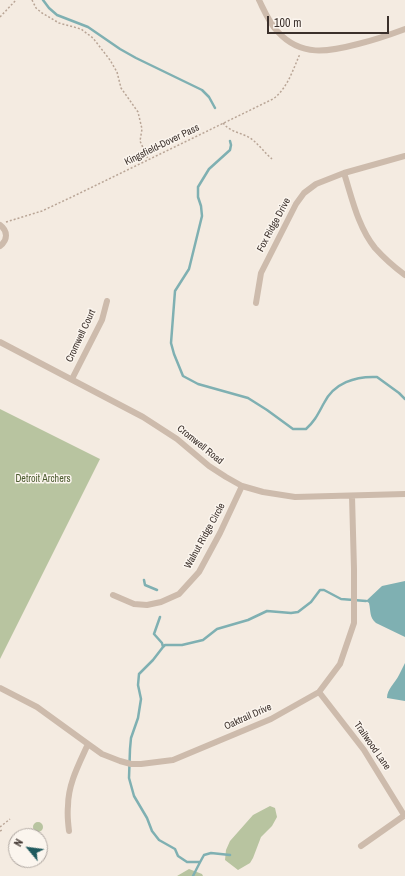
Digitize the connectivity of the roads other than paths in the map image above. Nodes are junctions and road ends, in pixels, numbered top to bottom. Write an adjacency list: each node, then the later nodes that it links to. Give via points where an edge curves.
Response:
1 (259, 0): 2 (street, via 277,31 293,44 320,52 336,50)
2 (405, 29)
3 (405, 156): 4 (street, Fox Ridge Drive)
4 (344, 173): 7 (street, via 366,234 384,257); 9 (street, Fox Ridge Drive, via 308,188 296,204 260,273)
5 (1, 225): 6 (street, via 7,235)
6 (0, 246)
7 (405, 275)
8 (107, 301): 11 (street, Cromwell Court, via 102,320)
9 (256, 303)
10 (0, 342): 11 (street, Cromwell Road)
11 (72, 379): 12 (street, Cromwell Road, via 166,430 209,466)
12 (242, 486): 14 (street, Cromwell Road, via 284,496); 15 (street, Walnut Ridge Circle, via 199,572 179,594 147,606)
13 (405, 494): 14 (street, Cromwell Road)
14 (352, 496): 17 (street, Oaktrail Drive, via 354,623 340,664)
15 (112, 595)
16 (0, 688): 18 (street, Oaktrail Drive, via 37,707)
17 (319, 692): 18 (street, Oaktrail Drive, via 271,719 172,760 131,764 102,754); 19 (street, Trailwood Lane, via 364,750)
18 (88, 744): 20 (street, via 75,771 69,793)
19 (405, 815): 21 (street)
20 (69, 831)
21 (361, 846)

